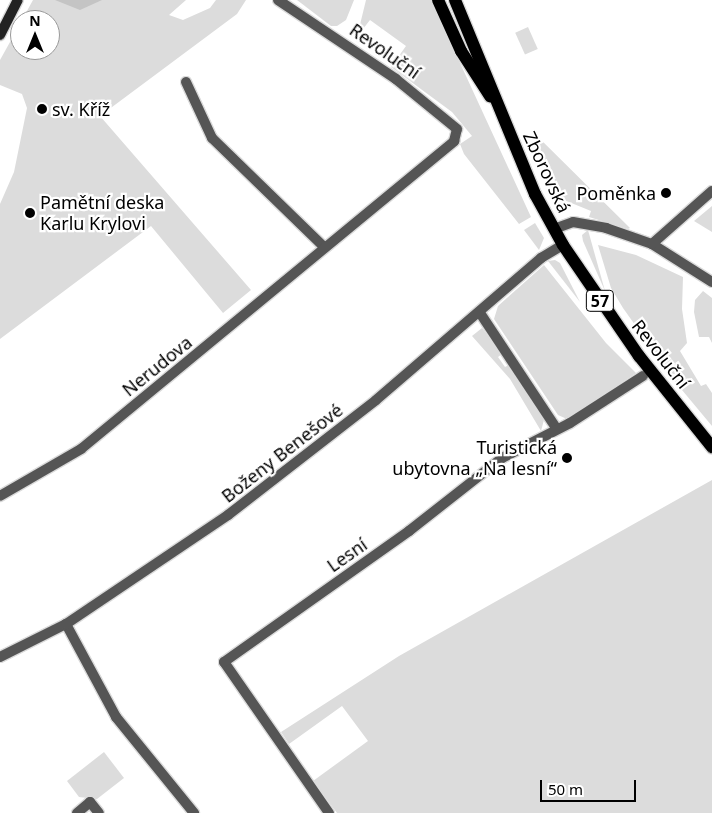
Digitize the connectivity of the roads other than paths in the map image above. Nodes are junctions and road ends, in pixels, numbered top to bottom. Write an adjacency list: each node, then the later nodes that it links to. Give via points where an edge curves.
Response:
1 (18, 0): 5 (street)
2 (278, 0): 8 (street, Revoluční, via 396,79 457,128)
3 (438, 0): 7 (main road, Zborovská / 57, via 461,51)
4 (455, 0): 7 (main road, Zborovská / 57)
5 (0, 35)
6 (186, 82): 13 (street, via 212,138)
7 (498, 108): 10 (main road, Zborovská / 57)
8 (454, 141): 13 (street, Nerudova)
9 (712, 191): 11 (street)
10 (554, 229): 11 (street, Zborovská, via 568,222 589,223); 12 (main road, Revoluční / 57)
11 (652, 244): 14 (street, Zborovská)
12 (563, 245): 15 (street, Boženy Benešové, via 542,258); 18 (main road, Revoluční / 57, via 639,356)
13 (324, 246): 19 (street, Nerudova, via 243,318 81,449)
14 (712, 282)
15 (480, 313): 17 (street); 20 (street, Boženy Benešové, via 376,400 228,516)
16 (642, 376): 17 (street, Lesní, via 570,424)
17 (556, 428): 25 (street, Lesní, via 502,458 409,531 224,662)
18 (712, 447)
19 (0, 496)
20 (66, 624): 21 (street, Boženy Benešové); 24 (street, via 116,717)
21 (0, 657)
22 (77, 813): 23 (street, via 90,802)
23 (99, 813)
24 (194, 813)
25 (329, 813)

